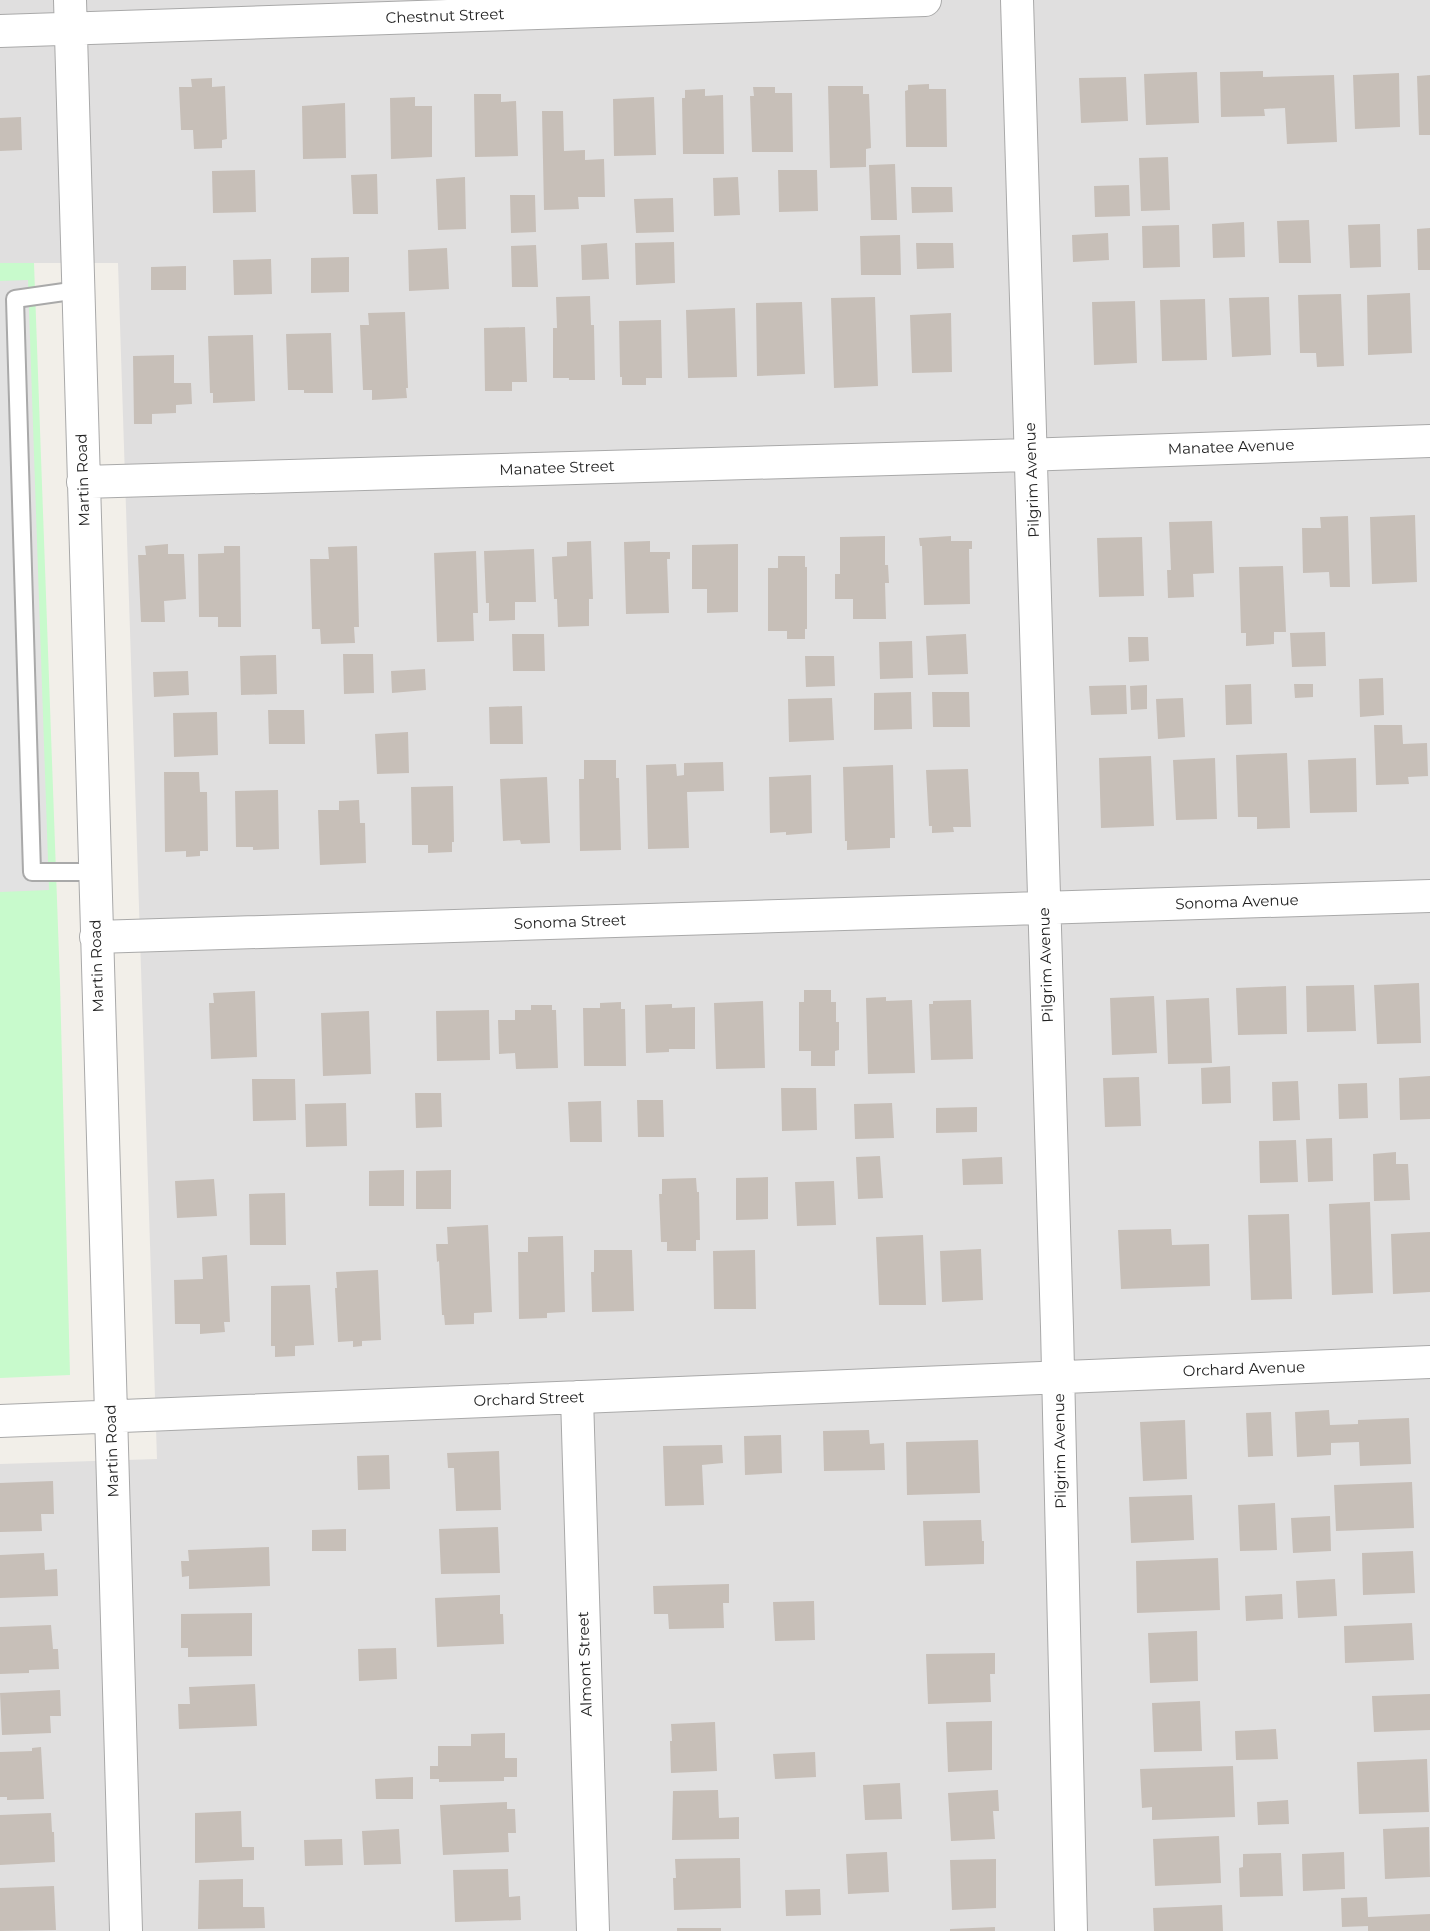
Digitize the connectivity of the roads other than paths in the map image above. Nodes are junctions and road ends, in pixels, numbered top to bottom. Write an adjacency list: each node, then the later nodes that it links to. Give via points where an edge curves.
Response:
1 (925, 0): 3 (street, Chestnut Street)
2 (1017, 0): 7 (street, Pilgrim Avenue)
3 (70, 14): 4 (street, Chestnut Street); 5 (street, Martin Road)
4 (0, 31)
5 (78, 290): 8 (street, Martin Road); 9 (lane, via 15,299 32,872)
6 (1430, 441): 7 (street, Manatee Avenue)
7 (1032, 454): 8 (street, Manatee Street); 11 (street, Pilgrim Avenue)
8 (83, 482): 9 (street, Martin Road)
9 (94, 872): 12 (street, Martin Road)
10 (1430, 896): 11 (street, Sonoma Avenue)
11 (1044, 908): 12 (street, Sonoma Street); 14 (street, Pilgrim Avenue)
12 (96, 937): 16 (street, Martin Road)
13 (1430, 1362): 14 (street, Orchard Avenue)
14 (1058, 1376): 15 (street, Orchard Street); 20 (street, Pilgrim Avenue)
15 (577, 1396): 16 (street, Orchard Street); 19 (street, Almont Street)
16 (111, 1417): 17 (street, Orchard Street); 18 (street, Martin Road)
17 (0, 1421)
18 (126, 1931)
19 (592, 1931)
20 (1071, 1931)

